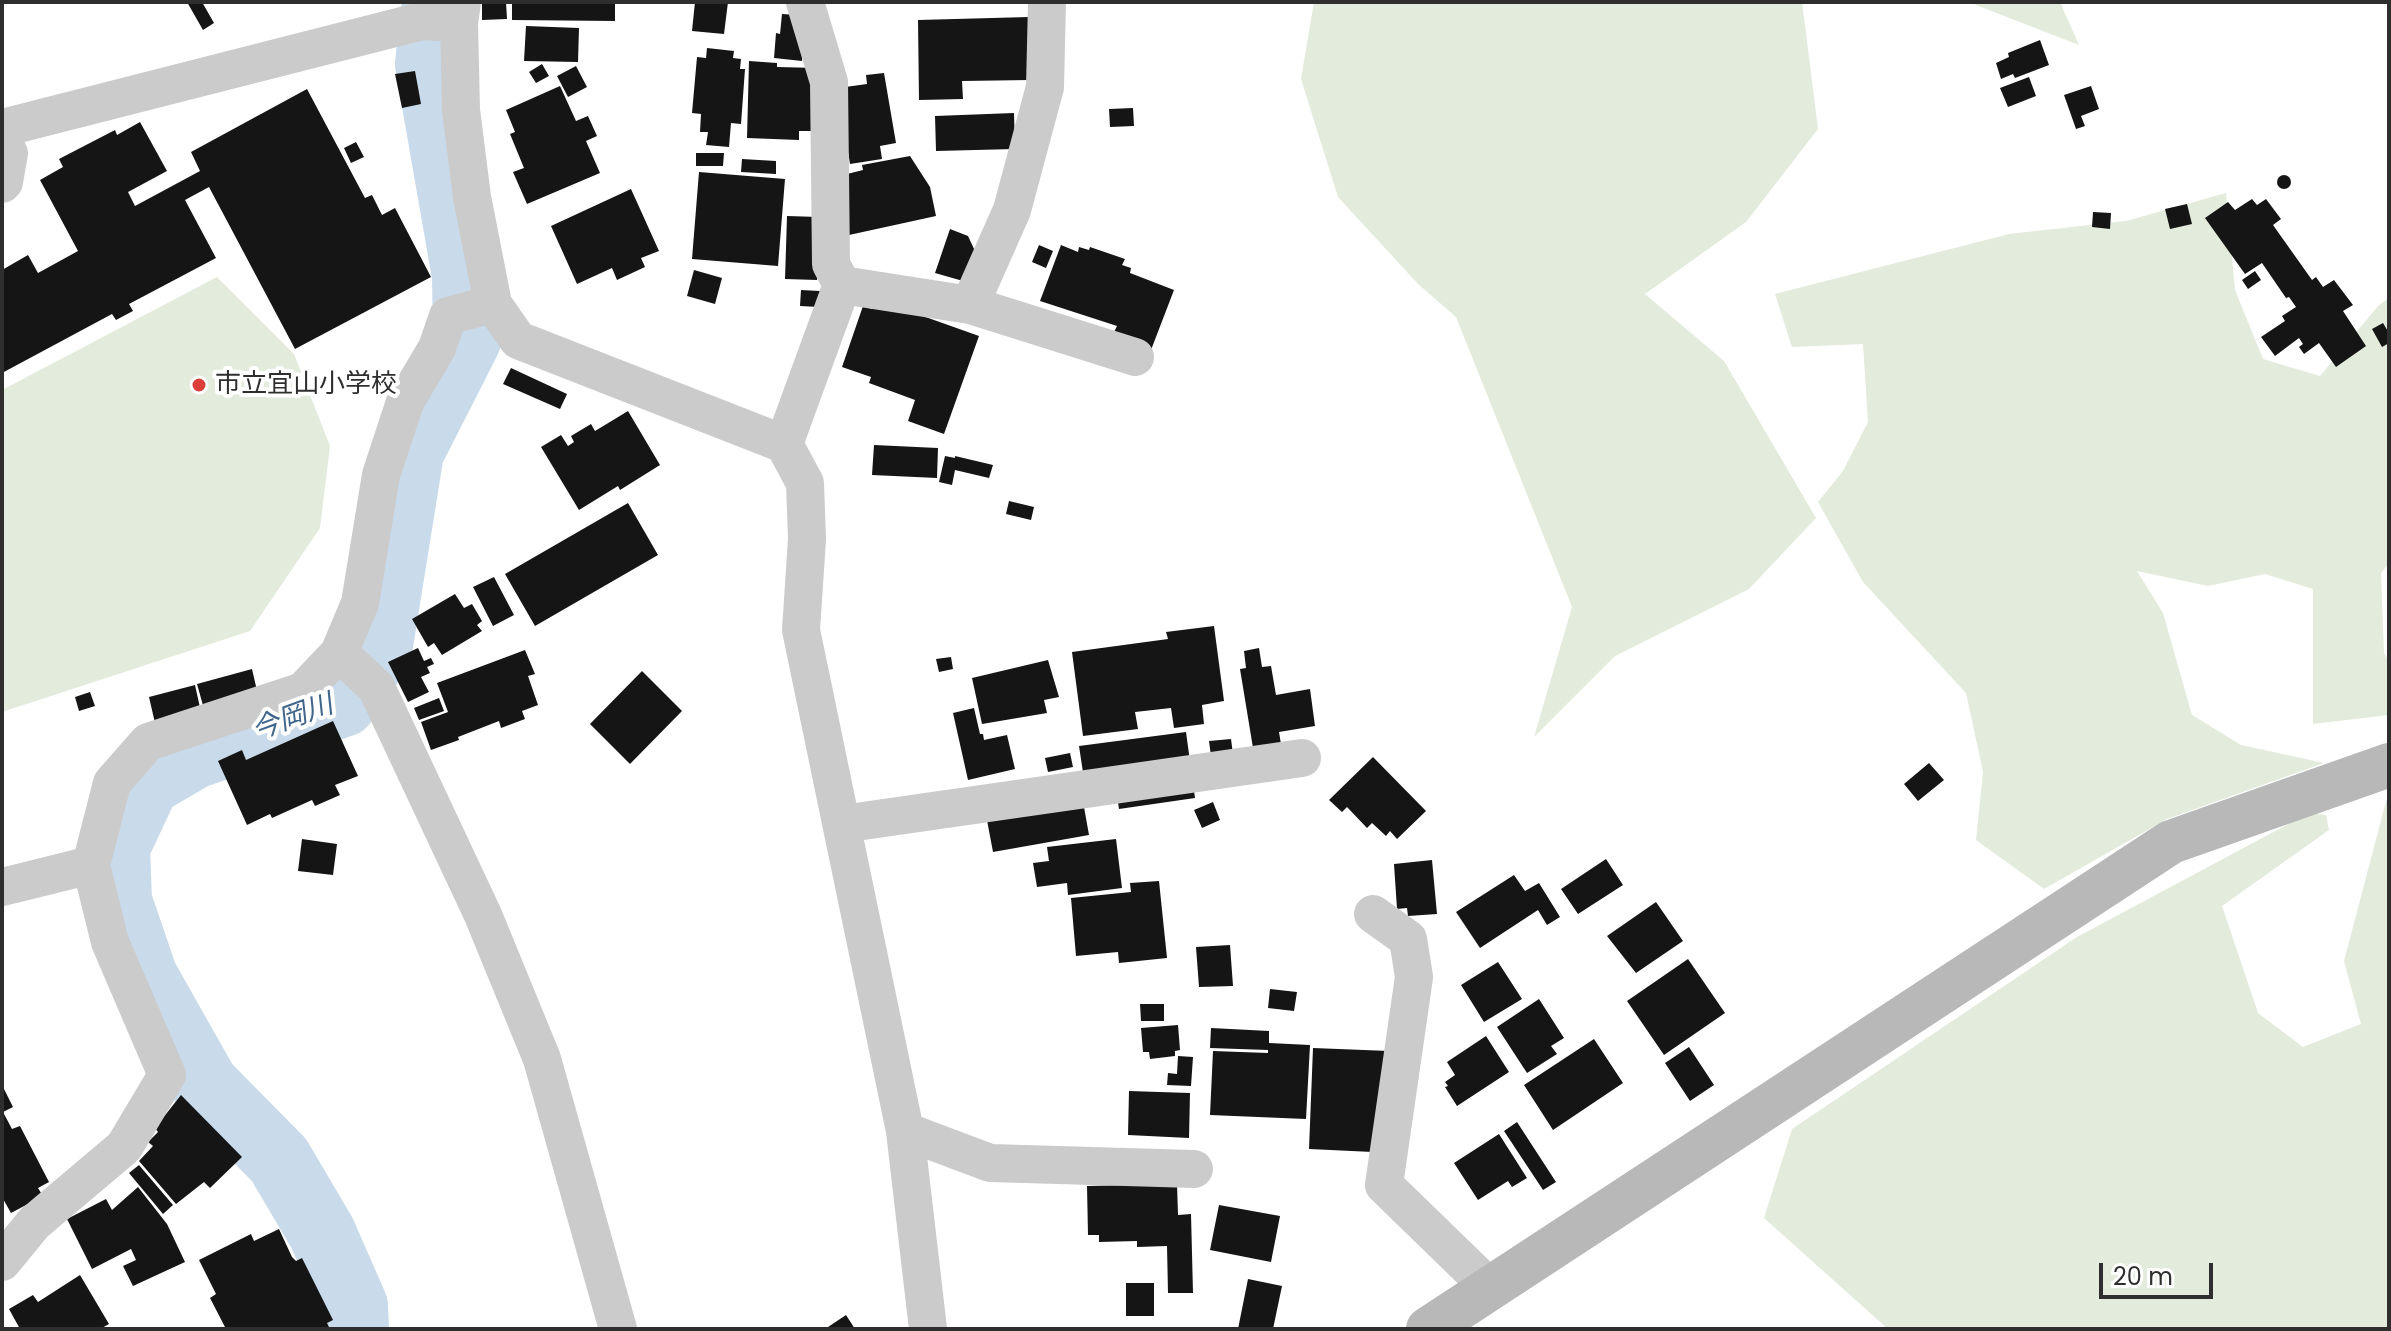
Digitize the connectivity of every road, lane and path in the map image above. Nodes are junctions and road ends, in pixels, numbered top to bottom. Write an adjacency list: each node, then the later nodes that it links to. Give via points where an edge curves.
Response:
1 (805, 2): 7 (street, via 829,82 831,264)
2 (1047, 2): 9 (street, via 1045,87 1012,210)
3 (461, 12): 4 (street); 8 (street, via 461,110)
4 (2, 128)
5 (2, 141): 6 (street, via 9,153)
6 (2, 184)
7 (842, 285): 9 (street); 11 (street)
8 (493, 304): 11 (street, via 518,340); 12 (street, via 448,316 437,348 405,402 381,475 360,603)
9 (970, 305): 10 (street)
10 (1135, 357)
11 (784, 444): 15 (street, via 805,483 801,630)
12 (339, 653): 16 (street, via 303,691 148,742 112,783); 23 (street, via 376,687 483,915 542,1059)
13 (1302, 758): 15 (street)
14 (2389, 765): 22 (street, via 2171,842)
15 (842, 824): 19 (street)
16 (91, 865): 17 (street); 21 (street, via 110,942 167,1075 124,1147 34,1223)
17 (2, 887)
18 (1373, 914): 22 (street, via 1408,939 1414,977 1384,1185)
19 (905, 1131): 20 (street, via 990,1163); 24 (street)
20 (1194, 1169)
21 (2, 1262)
22 (1490, 1288): 25 (street)
23 (618, 1329)
24 (928, 1329)
25 (1428, 1329)

